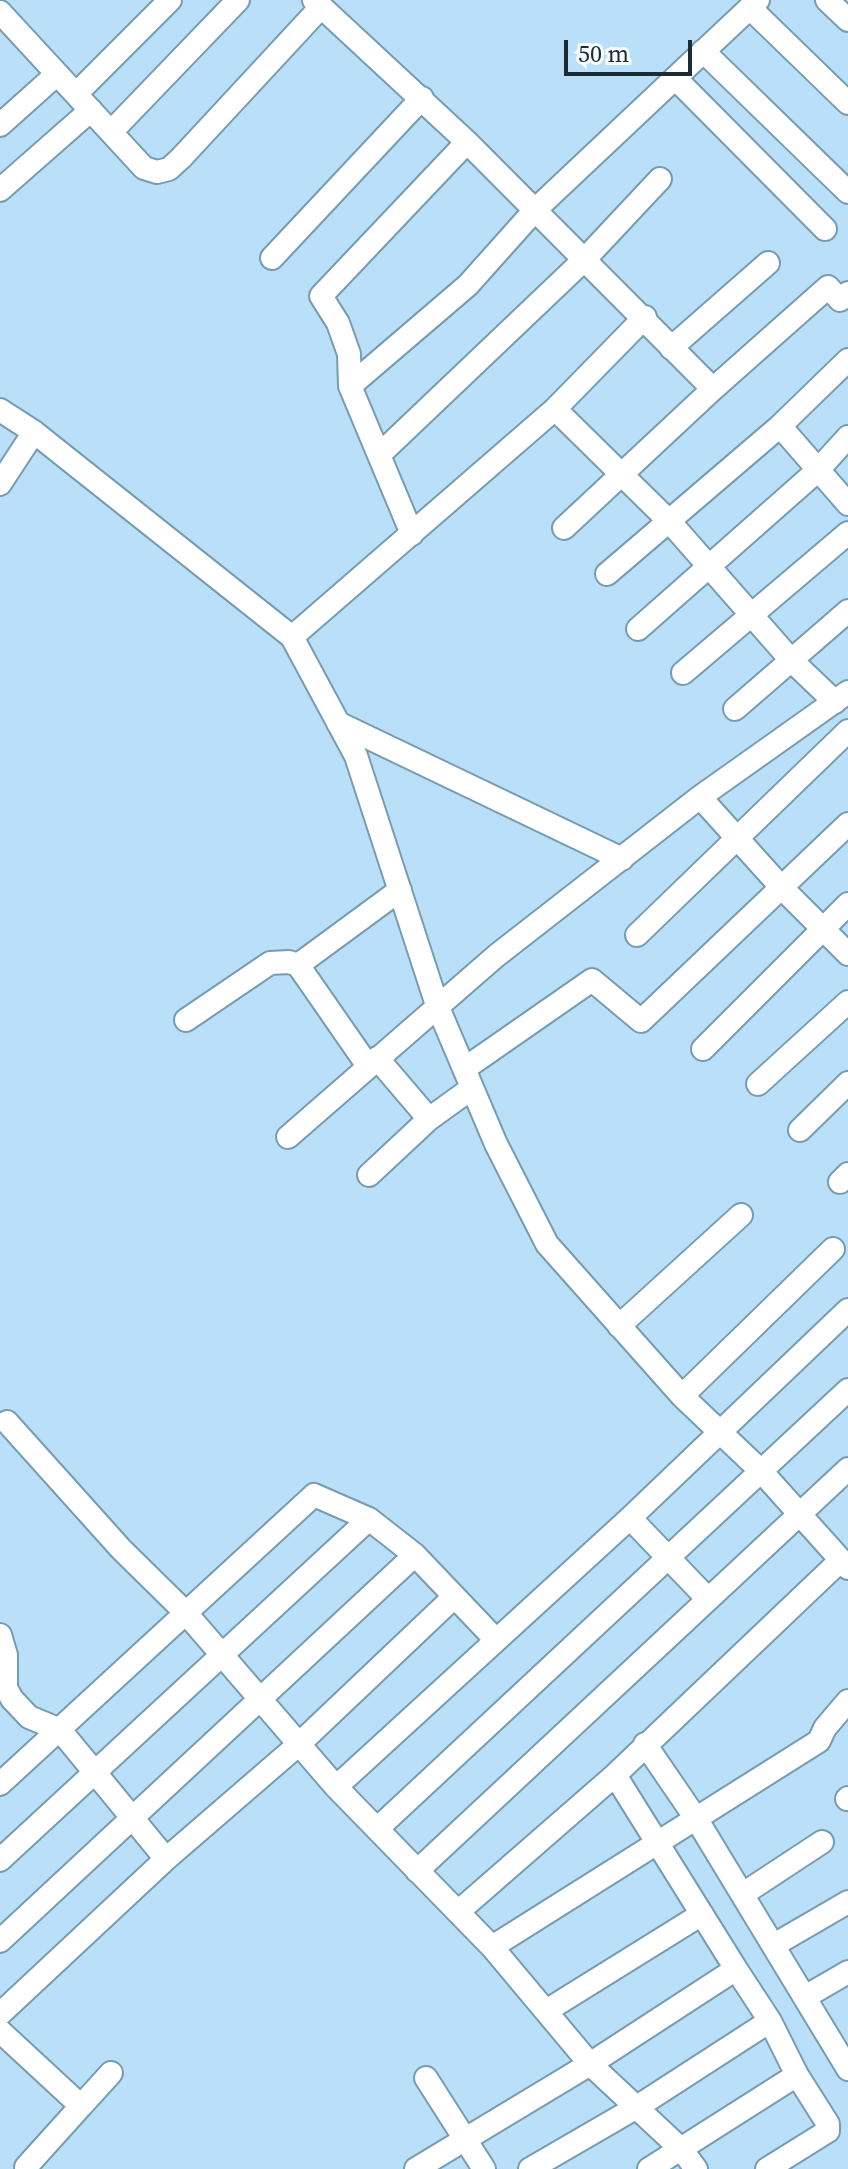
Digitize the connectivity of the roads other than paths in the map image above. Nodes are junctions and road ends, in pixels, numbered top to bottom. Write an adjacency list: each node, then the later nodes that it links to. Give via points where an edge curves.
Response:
1 (170, 0): 12 (street)
2 (238, 0): 15 (street)
3 (827, 0): 6 (street)
4 (318, 4): 11 (street); 15 (street, via 169,169 144,168)
5 (754, 4): 8 (street); 13 (street)
6 (848, 20)
7 (5, 28): 9 (street)
8 (703, 51): 10 (street); 19 (street)
9 (57, 74): 12 (street); 14 (street)
10 (675, 78): 20 (street); 21 (street)
11 (422, 98): 16 (street); 22 (street)
12 (84, 101): 15 (street); 18 (street)
13 (848, 103)
14 (0, 125)
15 (111, 132)
16 (467, 142): 20 (street); 29 (street, via 321,296 349,354)
17 (660, 179): 23 (street)
18 (0, 190)
19 (848, 192)
20 (535, 210): 23 (street); 29 (street, via 468,285)
21 (825, 229)
22 (272, 258)
23 (585, 259): 26 (street); 36 (street)
24 (768, 263): 27 (street)
25 (848, 293): 30 (street, via 840,300 828,287)
26 (645, 317): 27 (street); 31 (street)
27 (671, 348): 30 (street)
28 (848, 360): 33 (street)
29 (350, 386): 36 (street)
30 (713, 389): 38 (street)
31 (555, 409): 38 (street); 44 (street)
32 (0, 410): 34 (street)
33 (780, 426): 37 (street); 41 (street)
34 (34, 432): 39 (street); 50 (street)
35 (848, 437): 37 (street)
36 (379, 455): 44 (street)
37 (817, 471): 40 (street); 45 (street)
38 (622, 472): 41 (street); 42 (street)
39 (0, 484)
40 (848, 504)
41 (670, 522): 45 (street); 46 (street)
42 (564, 528)
43 (848, 533): 48 (street)
44 (412, 534): 50 (street)
45 (709, 568): 48 (street); 49 (street)
46 (607, 574)
47 (848, 611): 51 (street)
48 (750, 614): 51 (street); 52 (street)
49 (638, 629)
50 (292, 637): 55 (street)
51 (791, 660): 53 (street); 54 (street)
52 (683, 673)
53 (842, 697): 57 (street)
54 (735, 709)
55 (338, 723): 60 (street); 62 (street, via 356,756)
56 (848, 731): 59 (street)
57 (700, 797): 59 (street); 60 (street)
58 (848, 824): 61 (street)
59 (739, 840): 61 (street); 65 (street)
60 (622, 859): 69 (street)
61 (782, 888): 64 (street); 73 (street, via 641,1021 592,980)
62 (400, 890): 67 (street); 69 (street)
63 (848, 904): 64 (street)
64 (823, 928): 66 (street); 71 (street)
65 (637, 935)
66 (848, 954)
67 (298, 965): 70 (street, via 270,963); 72 (street)
68 (848, 1002): 75 (street)
69 (437, 1005): 72 (street); 73 (street)
70 (186, 1020)
71 (703, 1049)
72 (373, 1062): 76 (street); 78 (street)
73 (468, 1079): 76 (street); 83 (street, via 547,1244)
74 (848, 1083): 77 (street)
75 (758, 1084)
76 (429, 1119): 79 (street)
77 (800, 1130)
78 (288, 1137)
79 (369, 1175)
80 (741, 1215): 83 (street)
81 (833, 1249): 85 (street)
82 (848, 1310): 87 (street)
83 (619, 1326): 85 (street)
84 (848, 1390): 89 (street)
85 (682, 1396): 87 (street)
86 (7, 1422): 98 (street)
87 (720, 1431): 89 (street); 91 (street)
88 (848, 1469): 90 (street)
89 (761, 1471): 90 (street); 94 (street)
90 (801, 1514): 95 (street); 97 (street)
91 (630, 1518): 94 (street); 100 (street)
92 (369, 1519): 93 (street); 98 (street, via 314,1495); 101 (street)
93 (415, 1555): 96 (street); 102 (street)
94 (668, 1556): 97 (street); 113 (street)
95 (844, 1564): 105 (street)
96 (454, 1597): 100 (street); 106 (street)
97 (708, 1599): 118 (street)
98 (185, 1612): 101 (street); 104 (street)
99 (0, 1635): 104 (street, via 12,1699 29,1717)
100 (496, 1640): 110 (street)
101 (219, 1654): 102 (street); 107 (street)
102 (261, 1700): 106 (street); 111 (street)
103 (848, 1701): 112 (street, via 819,1741)
104 (60, 1730): 107 (street); 109 (street)
105 (645, 1744): 108 (street); 112 (street)
106 (298, 1745): 110 (street); 116 (street)
107 (96, 1772): 111 (street); 117 (street)
108 (615, 1775): 115 (street); 121 (street)
109 (0, 1784)
110 (336, 1787): 113 (street)
111 (133, 1819): 116 (street); 123 (street)
112 (697, 1820): 115 (street); 119 (street)
113 (377, 1829): 118 (street)
114 (822, 1842): 119 (street)
115 (658, 1844): 122 (street); 125 (street)
116 (166, 1859): 130 (street)
117 (0, 1860)
118 (417, 1871): 121 (street)
119 (743, 1894): 124 (street)
120 (848, 1902): 124 (street)
121 (459, 1911): 125 (street)
122 (702, 1914): 126 (street); 129 (street)
123 (0, 1941)
124 (774, 1945): 128 (street)
125 (492, 1947): 129 (street)
126 (736, 1969): 131 (street); 134 (street)
127 (848, 1972): 128 (street)
128 (805, 1997): 133 (street)
129 (546, 2011): 134 (street)
130 (0, 2014)
131 (770, 2021): 136 (street); 139 (street)
132 (0, 2031): 138 (street)
133 (845, 2057)
134 (590, 2064): 139 (street); 140 (street)
135 (111, 2073): 138 (street)
136 (797, 2075): 141 (street); 148 (street, via 828,2131)
137 (426, 2078): 140 (street)
138 (81, 2106): 142 (street)
139 (637, 2107): 141 (street); 145 (street)
140 (467, 2140): 143 (street); 144 (street)
141 (682, 2150): 146 (street); 147 (street)
142 (26, 2167)
143 (416, 2169)
144 (484, 2169)
145 (530, 2169)
146 (649, 2169)
147 (696, 2169)
148 (767, 2169)

